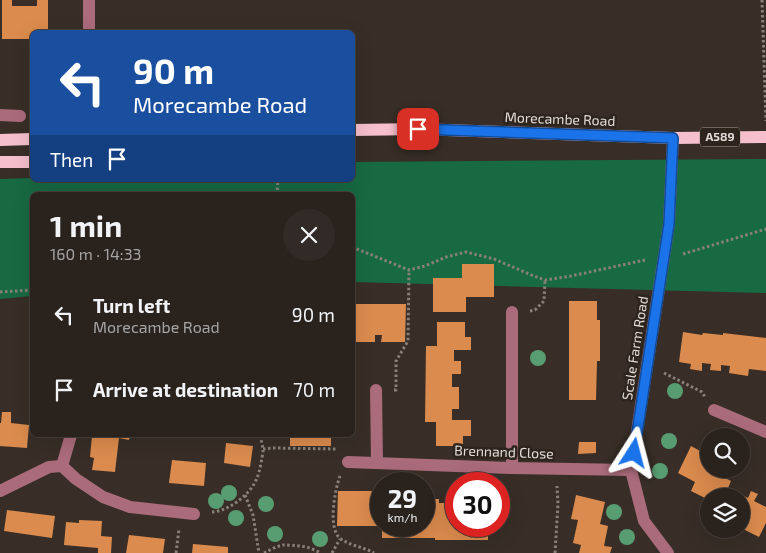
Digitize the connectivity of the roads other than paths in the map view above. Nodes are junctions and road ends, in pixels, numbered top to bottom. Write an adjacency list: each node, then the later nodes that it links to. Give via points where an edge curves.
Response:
1 (89, 0): 2 (street)
2 (89, 30)
3 (0, 115): 4 (street)
4 (20, 116)
5 (355, 130): 7 (main road, Morecambe Road / A589, via 418,129)
6 (766, 136): 7 (main road, Morecambe Road / A589)
7 (673, 138): 21 (street, Scale Farm Road, via 669,224)
8 (30, 139): 9 (main road)
9 (0, 140)
10 (0, 162): 11 (main road)
11 (30, 162)
12 (512, 312): 20 (street)
13 (376, 390): 18 (street)
14 (714, 410): 15 (street)
15 (766, 432)
16 (70, 437): 19 (street)
17 (348, 462): 18 (street, Brennand Close)
18 (377, 463): 20 (street, Brennand Close)
19 (62, 466): 22 (street, via 49,467); 23 (street, via 104,497 130,507)
20 (512, 468): 21 (street, Brennand Close)
21 (631, 470): 24 (street, Scale Farm Road, via 644,521)
22 (0, 491)
23 (194, 514)
24 (668, 553)

